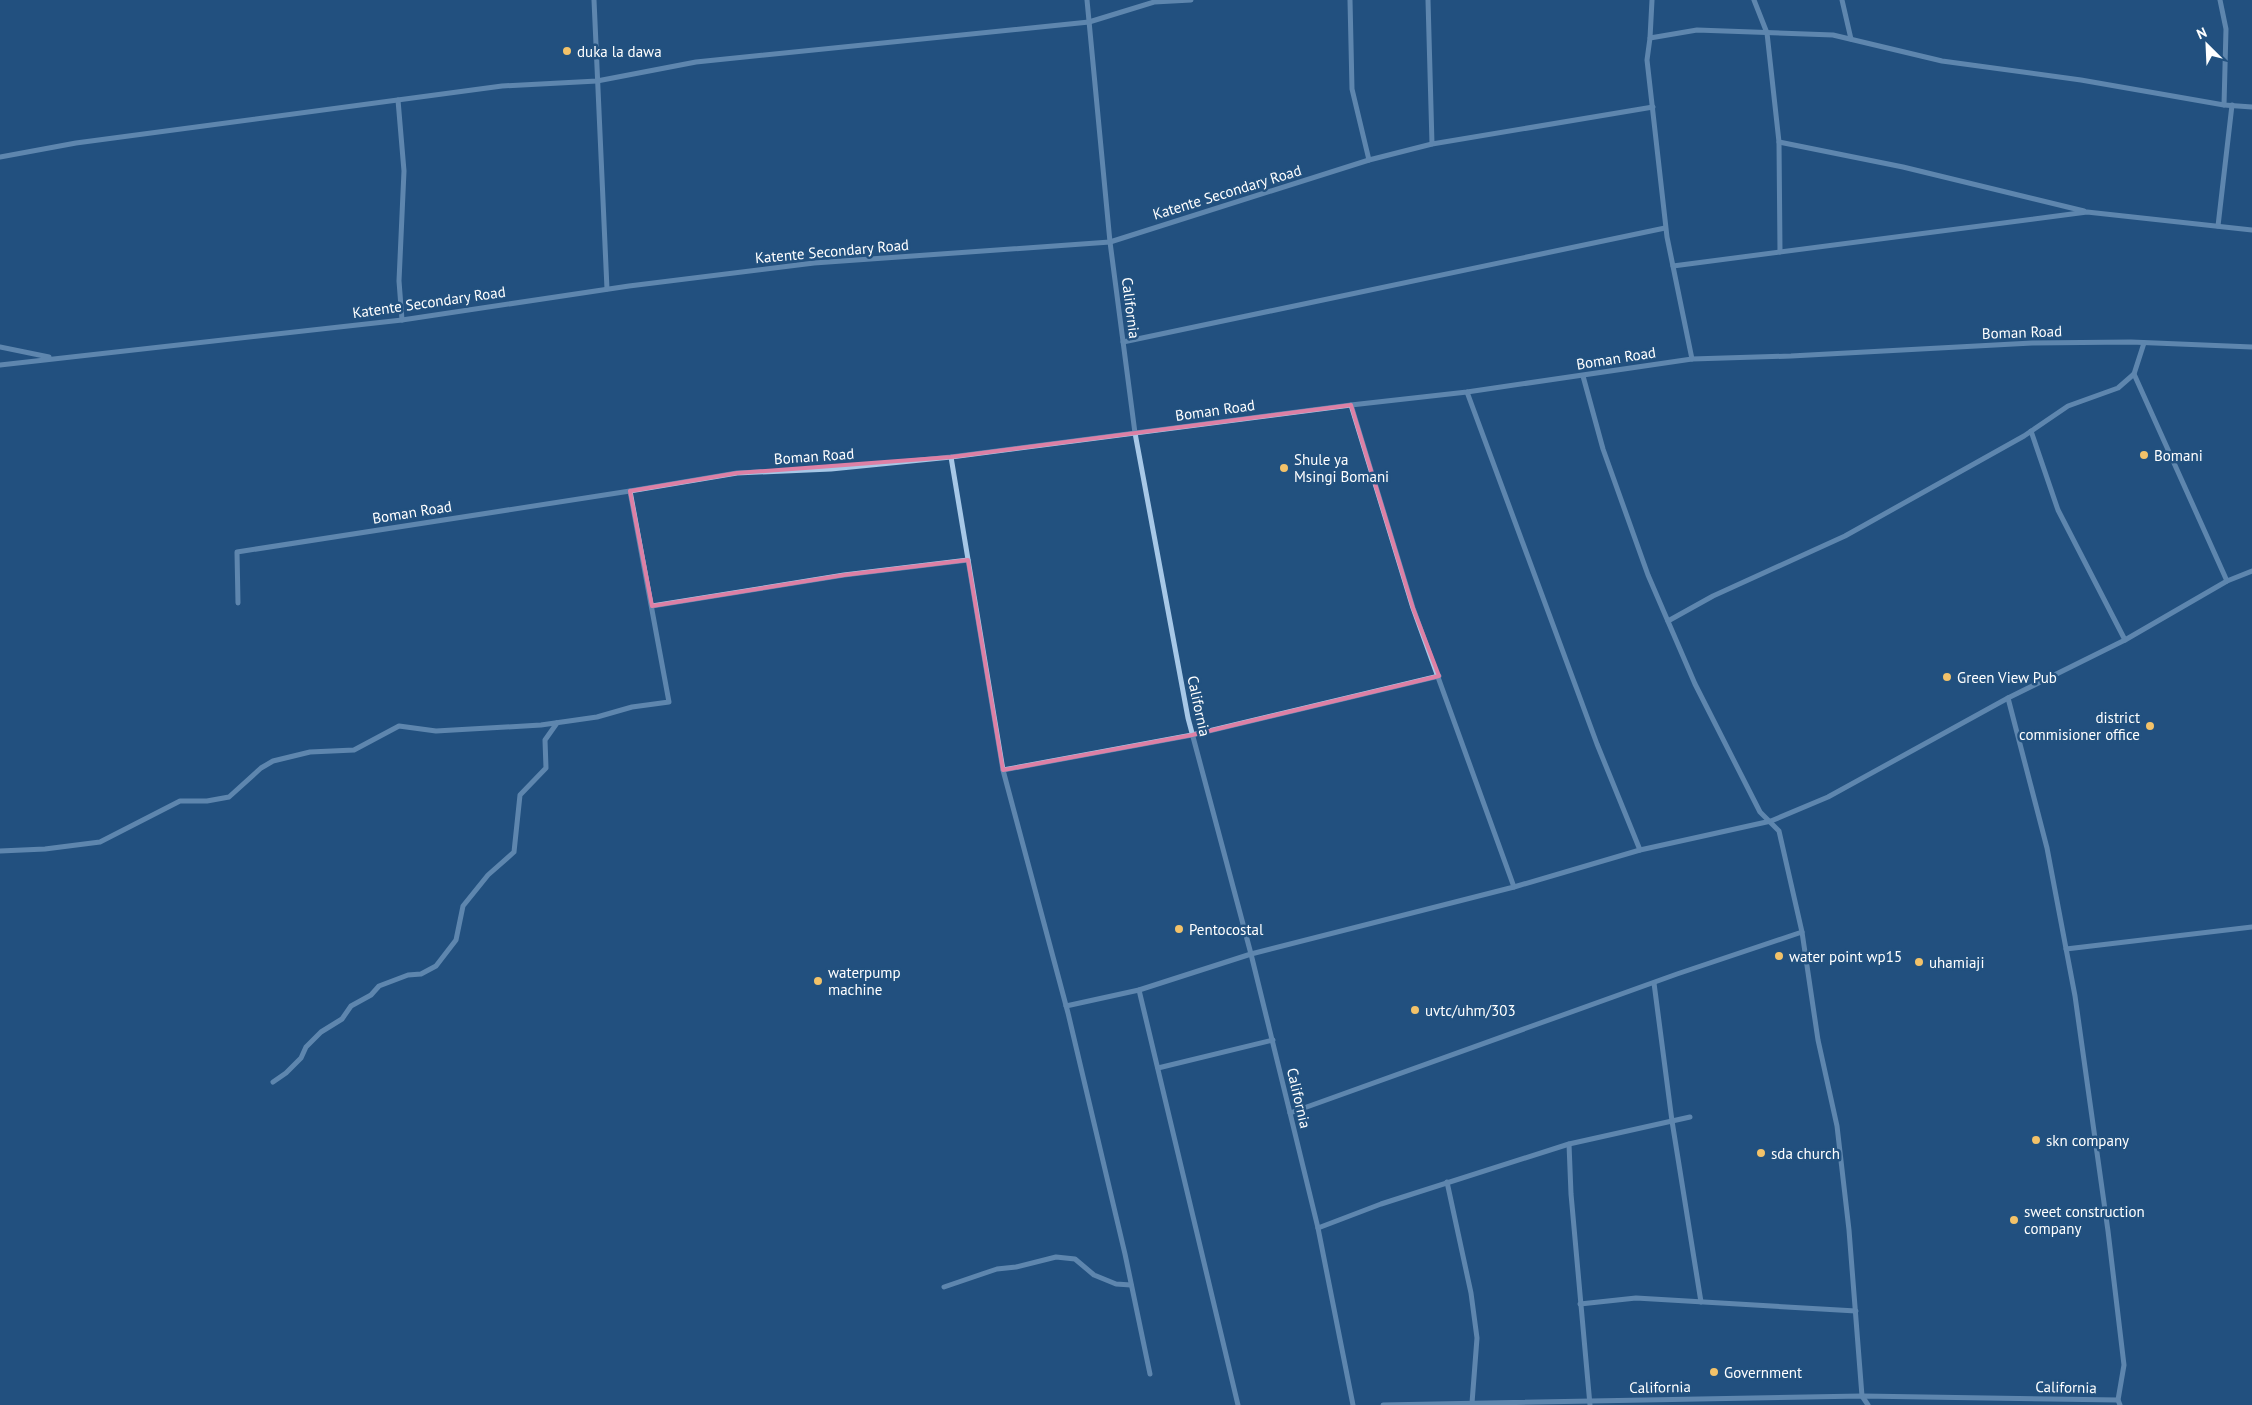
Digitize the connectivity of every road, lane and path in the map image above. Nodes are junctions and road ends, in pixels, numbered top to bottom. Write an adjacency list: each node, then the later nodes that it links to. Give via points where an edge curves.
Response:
1 (594, 0): 14 (street)
2 (1087, 0): 10 (street, California)
3 (1191, 0): 10 (street, via 1154,2)
4 (1350, 0): 23 (street, via 1352,89)
5 (1428, 0): 21 (street)
6 (1652, 0): 12 (street)
7 (1754, 0): 11 (street)
8 (1842, 0): 13 (street)
9 (2220, 0): 16 (street, via 2226,29)
10 (1089, 22): 14 (street, via 696,62); 28 (street, California)
11 (1767, 33): 12 (street, via 1697,30); 13 (street, via 1832,35); 20 (street)
12 (1650, 38): 18 (street, via 1647,60)
13 (1851, 39): 16 (street, via 1942,60)
14 (597, 81): 15 (street, via 502,86); 31 (street)
15 (398, 100): 22 (street, via 76,143); 32 (street, via 404,171 399,281)
16 (2224, 105): 17 (street)
17 (2232, 105): 19 (street); 25 (street)
18 (1653, 107): 21 (street, Katente Secondary Road); 26 (street)
19 (2252, 107)
20 (1779, 142): 24 (street, via 1903,167); 29 (street)
21 (1432, 144): 23 (street, Katente Secondary Road)
22 (0, 157)
23 (1369, 160): 28 (street, Katente Secondary Road)
24 (2087, 212): 25 (street); 29 (street)
25 (2218, 226): 27 (street)
26 (1666, 228): 30 (street); 33 (street)
27 (2252, 230)
28 (1110, 242): 31 (street, Katente Secondary Road, via 814,263); 33 (street, California)
29 (1780, 252): 30 (street)
30 (1673, 266): 38 (street)
31 (608, 289): 32 (street, Katente Secondary Road)
32 (402, 320): 37 (street, Katente Secondary Road)
33 (1123, 342): 45 (street, California)
34 (2144, 343): 36 (street, Boman Road); 38 (street, Boman Road, via 2032,344); 40 (street)
35 (0, 347): 37 (street)
36 (2252, 347)
37 (55, 358): 39 (street, Katente Secondary Road)
38 (1692, 359): 41 (street, Boman Road)
39 (0, 365)
40 (2134, 374): 44 (street, via 2118,388 2068,406); 50 (street)
41 (1583, 376): 42 (street, Boman Road); 53 (street, via 1603,449)
42 (1467, 392): 43 (street, Boman Road); 61 (street)
43 (1351, 405): 45 (street, Boman Road); 55 (street, via 1413,608)
44 (2031, 431): 53 (street, via 1845,536 1713,596); 54 (street, via 2058,510)
45 (1135, 433): 46 (street, Boman Road); 58 (street, California)
46 (950, 457): 47 (street, Boman Road, via 737,473); 48 (street)
47 (630, 492): 51 (street, Boman Road, via 237,552); 52 (street)
48 (968, 560): 52 (street, via 844,574); 59 (street)
49 (2252, 571): 50 (street)
50 (2226, 581): 54 (street)
51 (238, 603)
52 (652, 606): 57 (street, via 669,702)
53 (1668, 621): 60 (street, via 1695,684 1760,812)
54 (2125, 640): 56 (street)
55 (1439, 676): 58 (street); 63 (street)
56 (2008, 698): 60 (street, via 1828,797); 66 (street, via 2047,848)
57 (557, 723): 62 (street, via 436,731 399,726 354,750 310,752 273,761 229,797 180,801 100,842); 73 (street, via 545,740 546,768 520,795 514,852 488,875 463,906 456,940 436,966 421,974 408,975 379,986 371,995 351,1006 342,1019 321,1032 306,1047 301,1058)
58 (1192, 735): 59 (street); 67 (street, California)
59 (1003, 770): 70 (street)
60 (1772, 822): 61 (street); 65 (street, via 1779,831)
61 (1640, 850): 63 (street)
62 (0, 851)
63 (1514, 887): 67 (street)
64 (2252, 927): 66 (street)
65 (1802, 932): 68 (street); 84 (street, via 1818,1040 1837,1126)
66 (2066, 949): 89 (street, via 2124,1365)
67 (1251, 954): 69 (street); 71 (street, California)
68 (1654, 982): 74 (street); 76 (street)
69 (1139, 990): 70 (street); 72 (street)
70 (1066, 1006): 80 (street)
71 (1273, 1040): 72 (street); 74 (street, California)
72 (1158, 1068): 91 (street)
73 (273, 1082)
74 (1290, 1113): 79 (street, California)
75 (1690, 1117): 76 (street)
76 (1672, 1121): 77 (street); 82 (street)
77 (1569, 1144): 78 (street); 83 (street)
78 (1447, 1182): 79 (street); 88 (street, via 1471,1293 1477,1338)
79 (1318, 1228): 92 (street, California)
80 (1131, 1284): 81 (street, via 1116,1284 1094,1275 1075,1259 1056,1257 997,1269); 85 (street)
81 (944, 1287)
82 (1701, 1302): 83 (street, via 1636,1298); 84 (street)
83 (1580, 1304): 90 (street)
84 (1856, 1311): 86 (street)
85 (1150, 1374)
86 (1862, 1396): 87 (street, California); 90 (street, California); 94 (street)
87 (1988, 1398): 89 (street, California); 95 (street)
88 (1472, 1402): 90 (street, California); 93 (street, California)
89 (2119, 1402)
90 (1590, 1403)
91 (1238, 1405)
92 (1353, 1405)
93 (1383, 1405)
94 (1868, 1405)
95 (1988, 1405)

